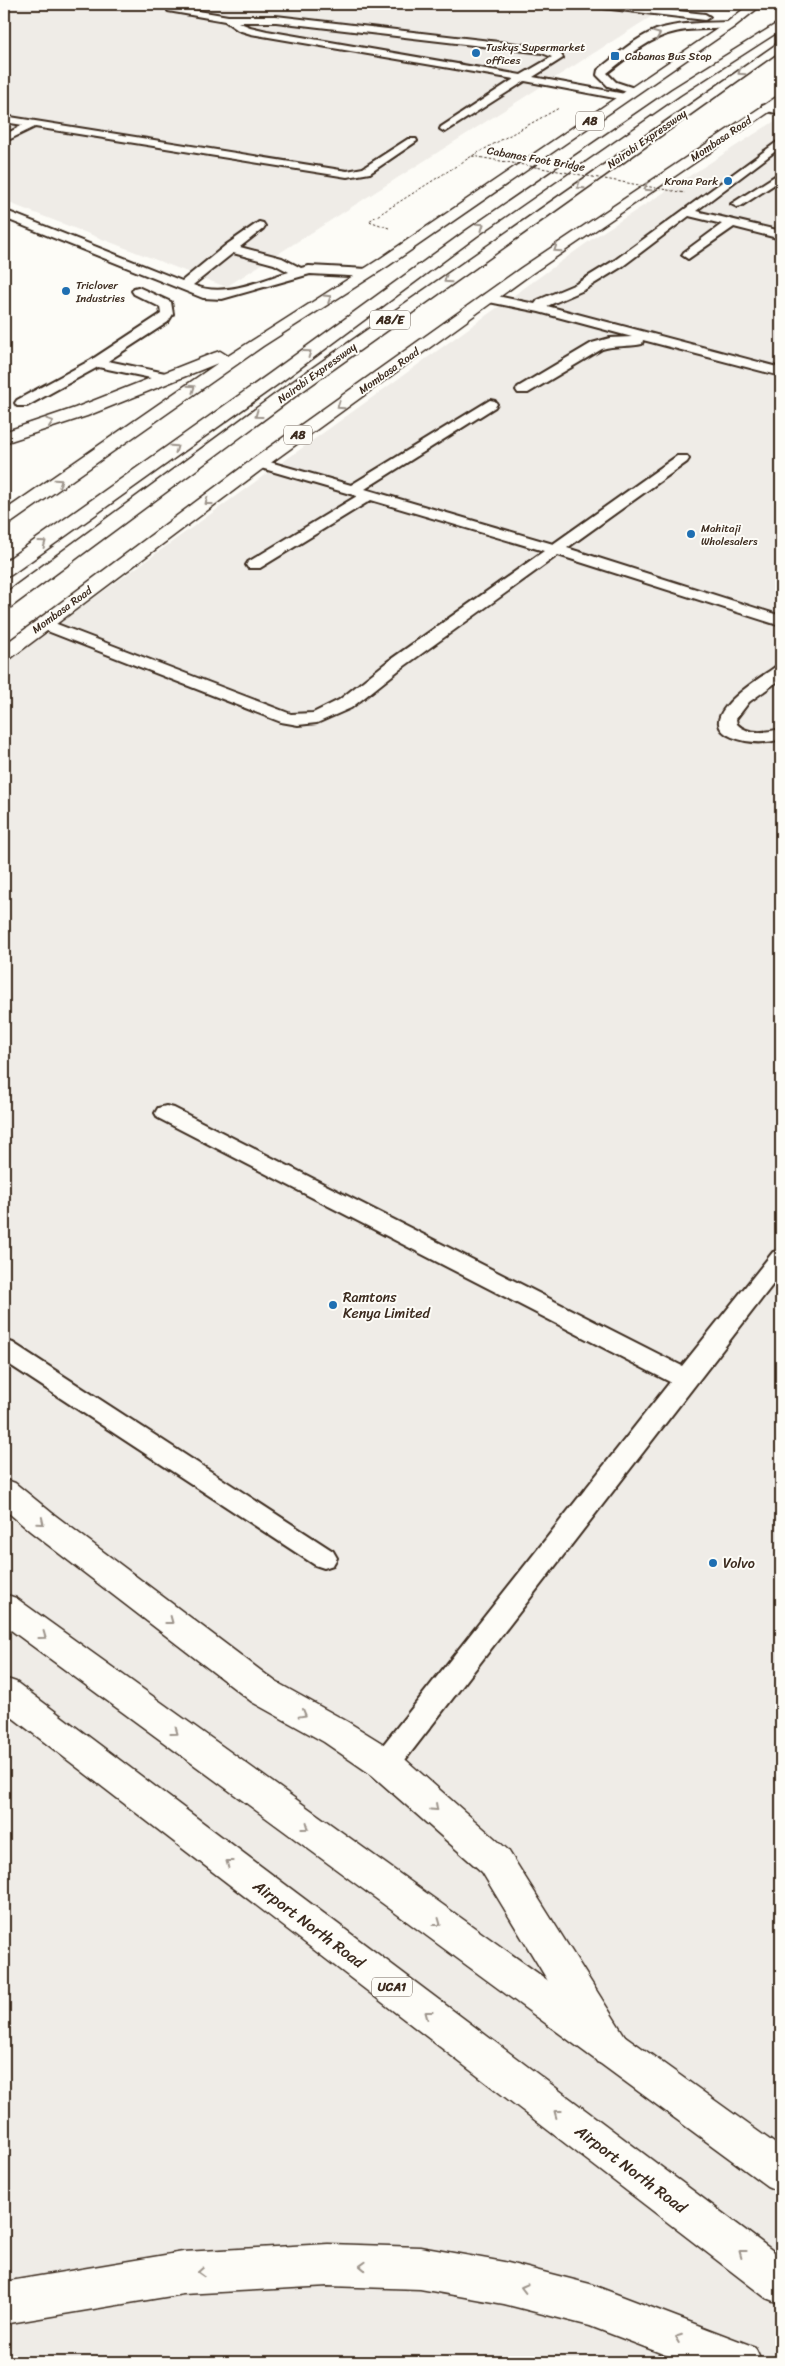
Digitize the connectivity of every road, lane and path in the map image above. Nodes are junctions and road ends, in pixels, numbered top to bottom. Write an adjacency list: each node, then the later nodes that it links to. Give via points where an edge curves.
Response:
1 (182, 4): 6 (lane, via 171,9)
2 (594, 4): 5 (lane)
3 (654, 4): 5 (lane)
4 (757, 4): 7 (main road, A8)
5 (645, 10): 7 (lane)
6 (228, 19): 10 (lane, via 243,29); 10 (lane, via 286,20 473,41 558,55 558,58)
7 (733, 23): 13 (main road, A8); 13 (lane, one-way to 7, via 602,76 602,72 651,36 695,26)
8 (781, 25): 59 (main road, Nairobi Expressway / A8/E, one-way to 8, via 275,378 472,232 676,92)
9 (781, 45): 60 (main road, Nairobi Expressway / A8/E, one-way to 60, via 291,391)
10 (523, 78): 11 (lane); 19 (lane)
11 (590, 91): 13 (lane); 24 (path)
12 (765, 92): 22 (main road)
13 (629, 94): 34 (main road, A8)
14 (781, 98): 15 (main road, Mombasa Road / A8)
15 (766, 108): 16 (lane); 22 (main road, Mombasa Road / A8)
16 (781, 112)
17 (4, 118): 18 (lane)
18 (33, 124): 20 (lane); 21 (lane, via 347,174 366,172)
19 (445, 130)
20 (4, 139)
21 (412, 141)
22 (717, 141): 41 (main road, Mombasa Road / A8, one-way to 41)
23 (781, 142): 25 (lane)
24 (472, 156): 27 (path, Cabanas Foot Bridge, bridge); 34 (path, via 369,221)
25 (744, 170): 26 (lane); 29 (lane)
26 (780, 178): 28 (lane)
27 (686, 193)
28 (737, 204)
29 (686, 212): 31 (lane); 42 (lane, via 611,268 580,287 542,303)
30 (4, 214): 39 (lane)
31 (732, 223): 33 (lane); 36 (lane)
32 (259, 226): 35 (lane)
33 (781, 235)
34 (420, 238): 38 (main road, A8)
35 (230, 248): 37 (lane, via 278,261); 39 (lane)
36 (688, 255)
37 (298, 272): 38 (lane); 39 (lane, via 222,295 203,294)
38 (368, 273): 44 (main road, A8, one-way to 38)
39 (183, 286)
40 (138, 291): 45 (lane, via 161,301 168,309 167,314)
41 (488, 298): 42 (lane); 53 (main road, Mombasa Road / A8, one-way to 53)
42 (543, 309): 43 (lane)
43 (658, 340): 46 (lane); 48 (lane, via 621,340 603,344)
44 (258, 343): 47 (main road); 56 (main road, A8, one-way to 44)
45 (96, 363): 47 (lane); 49 (lane)
46 (781, 372)
47 (165, 377): 51 (main road, one-way to 47, via 81,412)
48 (523, 390)
49 (22, 403)
50 (490, 404): 54 (lane)
51 (4, 438)
52 (682, 459): 57 (lane)
53 (259, 463): 54 (lane); 62 (main road, Mombasa Road / A8, one-way to 62)
54 (353, 490): 55 (lane)
55 (370, 495): 57 (lane); 58 (lane)
56 (4, 519)
57 (554, 549): 61 (lane); 62 (lane, via 345,704 317,718 287,718)
58 (254, 565)
59 (4, 571)
60 (4, 603)
61 (781, 621)
62 (43, 624): 63 (main road, Mombasa Road / A8)
63 (4, 654)
64 (781, 671): 65 (lane, via 730,711 728,723 731,730 744,736 763,739)
65 (781, 734)
66 (166, 1113): 69 (lane)
67 (781, 1258): 69 (lane)
68 (4, 1348): 71 (lane)
69 (686, 1379): 74 (lane)
70 (4, 1491): 74 (main road, one-way to 74, via 264,1692)
71 (324, 1558)
72 (4, 1607): 75 (main road, one-way to 75)
73 (4, 1692): 77 (main road, Airport North Road / UCA1, one-way to 73)
74 (385, 1764): 75 (main road, one-way to 75, via 495,1861)
75 (611, 2048): 76 (main road)
76 (781, 2172)
77 (781, 2283)
78 (4, 2303): 79 (main road, one-way to 78, via 590,2305 504,2283 420,2268 328,2265 183,2273)
79 (740, 2362)

